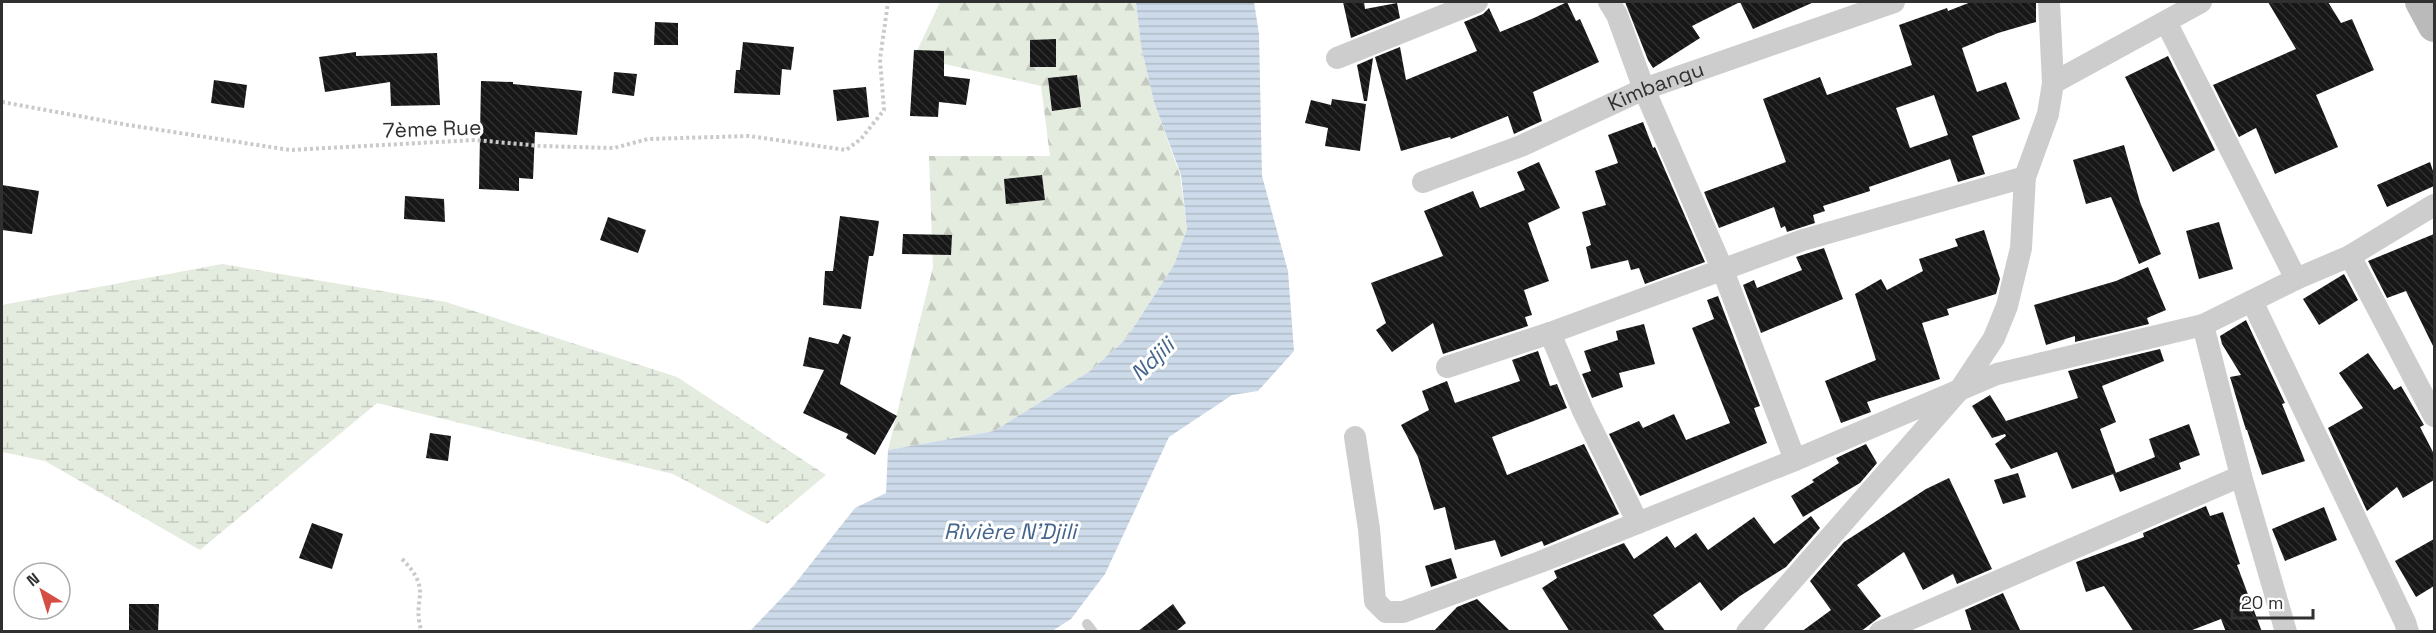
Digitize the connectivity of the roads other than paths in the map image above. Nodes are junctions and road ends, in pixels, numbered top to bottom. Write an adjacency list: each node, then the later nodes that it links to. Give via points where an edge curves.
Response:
1 (1478, 2): 9 (street)
2 (1609, 2): 11 (street)
3 (1893, 2): 11 (street, Kimbangu)
4 (2049, 2): 10 (street)
5 (2201, 2): 7 (street)
6 (2421, 2): 8 (street)
7 (2166, 22): 10 (street); 17 (street)
8 (2434, 26)
9 (1337, 58)
10 (2053, 83): 12 (street, via 2048,114)
11 (1644, 89): 13 (street, Kimbangu, via 1521,146); 16 (street)
12 (2025, 177): 16 (street, via 1803,240); 22 (street, via 2020,248 2007,306 1994,338)
13 (1423, 182)
14 (2434, 205): 15 (street)
15 (2350, 256): 17 (street); 23 (street)
16 (1722, 268): 20 (street); 25 (street)
17 (2296, 279): 18 (street)
18 (2252, 301): 19 (street); 31 (street)
19 (2203, 325): 22 (street, via 1997,374); 26 (street)
20 (1550, 333): 21 (street); 27 (street)
21 (1447, 367)
22 (1961, 388): 25 (street); 28 (street)
23 (2434, 416)
24 (1355, 437): 27 (street, via 1370,528 1375,601 1386,612 1403,612)
25 (1795, 460): 27 (street)
26 (2241, 476): 29 (street); 30 (street)
27 (1638, 523)
28 (1747, 632)
29 (1880, 632)
30 (2286, 632)
31 (2408, 632)

